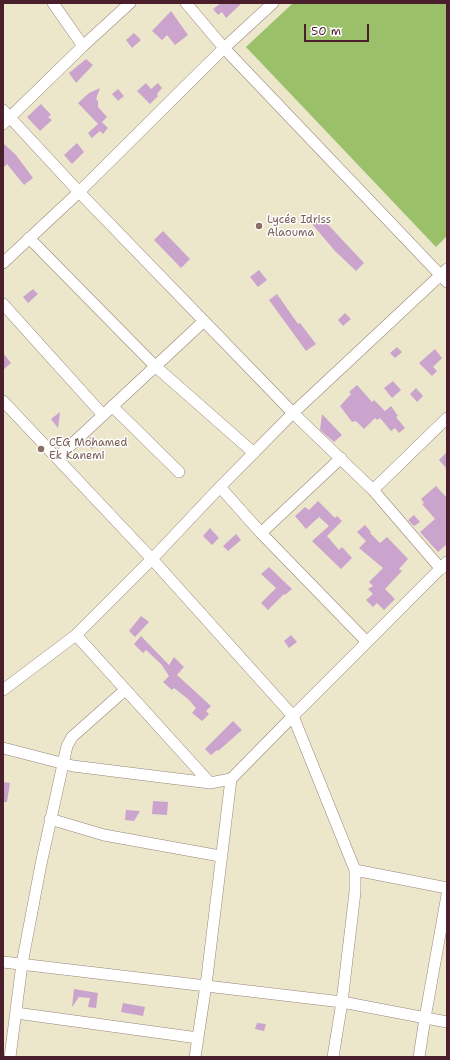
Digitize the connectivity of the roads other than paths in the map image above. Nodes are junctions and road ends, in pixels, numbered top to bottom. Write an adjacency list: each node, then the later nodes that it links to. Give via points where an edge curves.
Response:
1 (53, 3): 5 (street)
2 (130, 3): 5 (street)
3 (186, 3): 6 (street)
4 (274, 3): 6 (street)
5 (83, 46): 7 (street)
6 (224, 48): 8 (street); 11 (street)
7 (5, 117): 8 (street)
8 (79, 192): 9 (street); 13 (street)
9 (29, 238): 10 (street); 14 (street)
10 (3, 263)
11 (445, 275): 17 (street)
12 (3, 304): 18 (street)
13 (204, 321): 14 (street); 17 (street)
14 (155, 366): 16 (street); 20 (street)
15 (3, 401): 21 (street)
16 (112, 406): 18 (street); 23 (street)
17 (293, 413): 20 (street); 22 (street)
18 (103, 414): 21 (street)
19 (447, 418): 25 (street)
20 (254, 453): 24 (street)
21 (57, 458): 27 (street)
22 (341, 458): 25 (street); 26 (street)
23 (179, 472)
24 (220, 487): 26 (street); 27 (street)
25 (373, 490): 28 (street)
26 (261, 533): 30 (street)
27 (152, 559): 29 (street); 33 (street)
28 (444, 566): 30 (street)
29 (76, 635): 31 (street); 32 (street)
30 (367, 642): 33 (street)
31 (3, 690)
32 (125, 690): 35 (street, via 72,737); 37 (street)
33 (293, 716): 36 (street); 40 (street)
34 (3, 748): 35 (street)
35 (62, 764): 37 (street); 38 (street)
36 (231, 779): 37 (street); 39 (street)
37 (210, 783)
38 (50, 820): 39 (street, via 104,835); 44 (street)
39 (220, 856): 45 (street)
40 (355, 870): 41 (street); 46 (street, via 355,892)
41 (447, 888)
42 (447, 894): 48 (street)
43 (3, 962): 44 (street)
44 (22, 964): 45 (street); 47 (street)
45 (206, 985): 46 (street); 50 (street)
46 (342, 1002): 48 (street); 53 (street)
47 (16, 1013): 50 (street); 51 (street)
48 (425, 1018): 49 (street); 54 (street)
49 (447, 1022)
50 (198, 1038): 52 (street)
51 (10, 1057)
52 (195, 1057)
53 (333, 1057)
54 (420, 1057)

